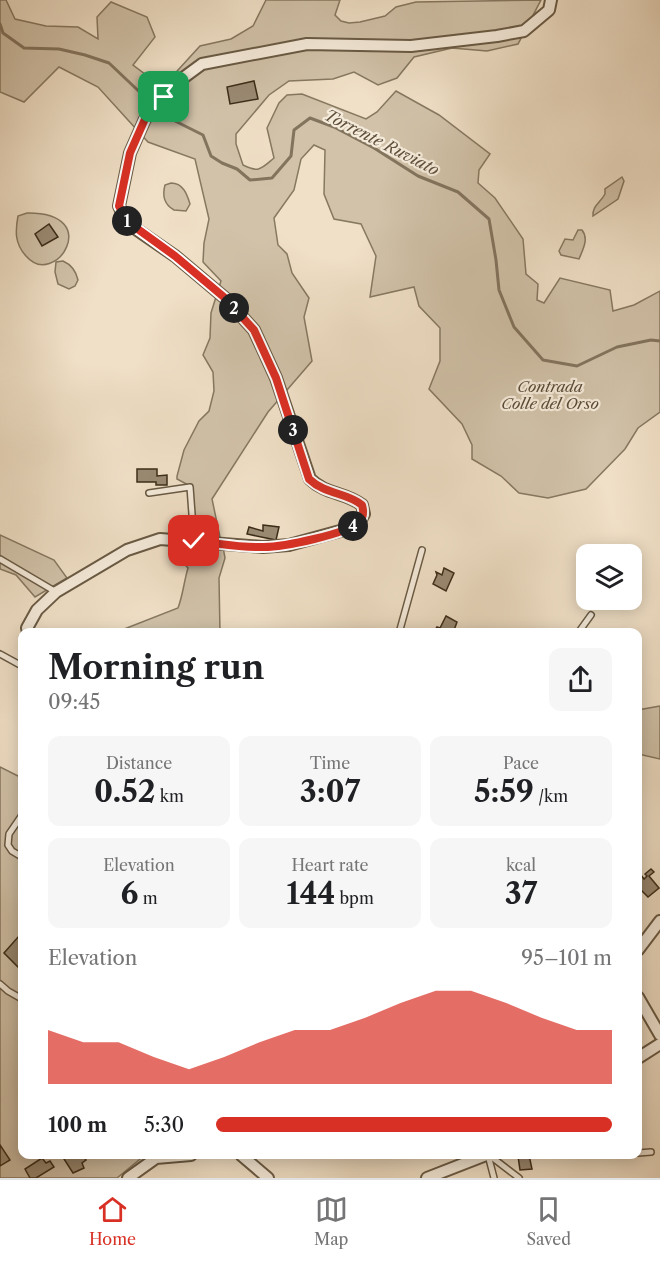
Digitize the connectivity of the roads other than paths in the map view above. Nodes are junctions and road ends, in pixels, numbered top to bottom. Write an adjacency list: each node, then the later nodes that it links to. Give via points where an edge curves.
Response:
1 (551, 0): 3 (street, via 549,10 524,31 497,36 411,46 308,44 202,64 183,78 145,119 130,153 119,206 128,222 225,298 254,330 276,378 309,479 318,488 354,499 362,505 364,514 351,528 289,545 263,547)
2 (149, 493): 3 (lane, via 190,487)
3 (194, 541): 6 (street, via 160,539 127,550)
4 (422, 550): 9 (lane)
5 (0, 559): 6 (lane)
6 (56, 592): 8 (street, via 37,610)
7 (591, 615): 10 (lane)
8 (27, 628)
9 (400, 628)
10 (582, 628)
11 (0, 654): 12 (lane)
12 (18, 664)
13 (18, 821): 14 (lane, via 9,834 8,845)
14 (18, 855)
15 (660, 921): 16 (street)
16 (642, 945)
17 (0, 984): 18 (lane)
18 (18, 997)
19 (642, 1004): 20 (street)
20 (660, 1035)
21 (660, 1044): 22 (street)
22 (642, 1055)
23 (651, 1152): 24 (lane)
24 (642, 1153)
25 (152, 1159): 30 (street)
26 (246, 1159): 31 (street)
27 (476, 1159): 32 (street)
28 (488, 1159): 33 (lane)
29 (493, 1159): 34 (lane)
30 (128, 1178)
31 (268, 1178)
32 (426, 1178)
33 (494, 1178)
34 (519, 1178)

